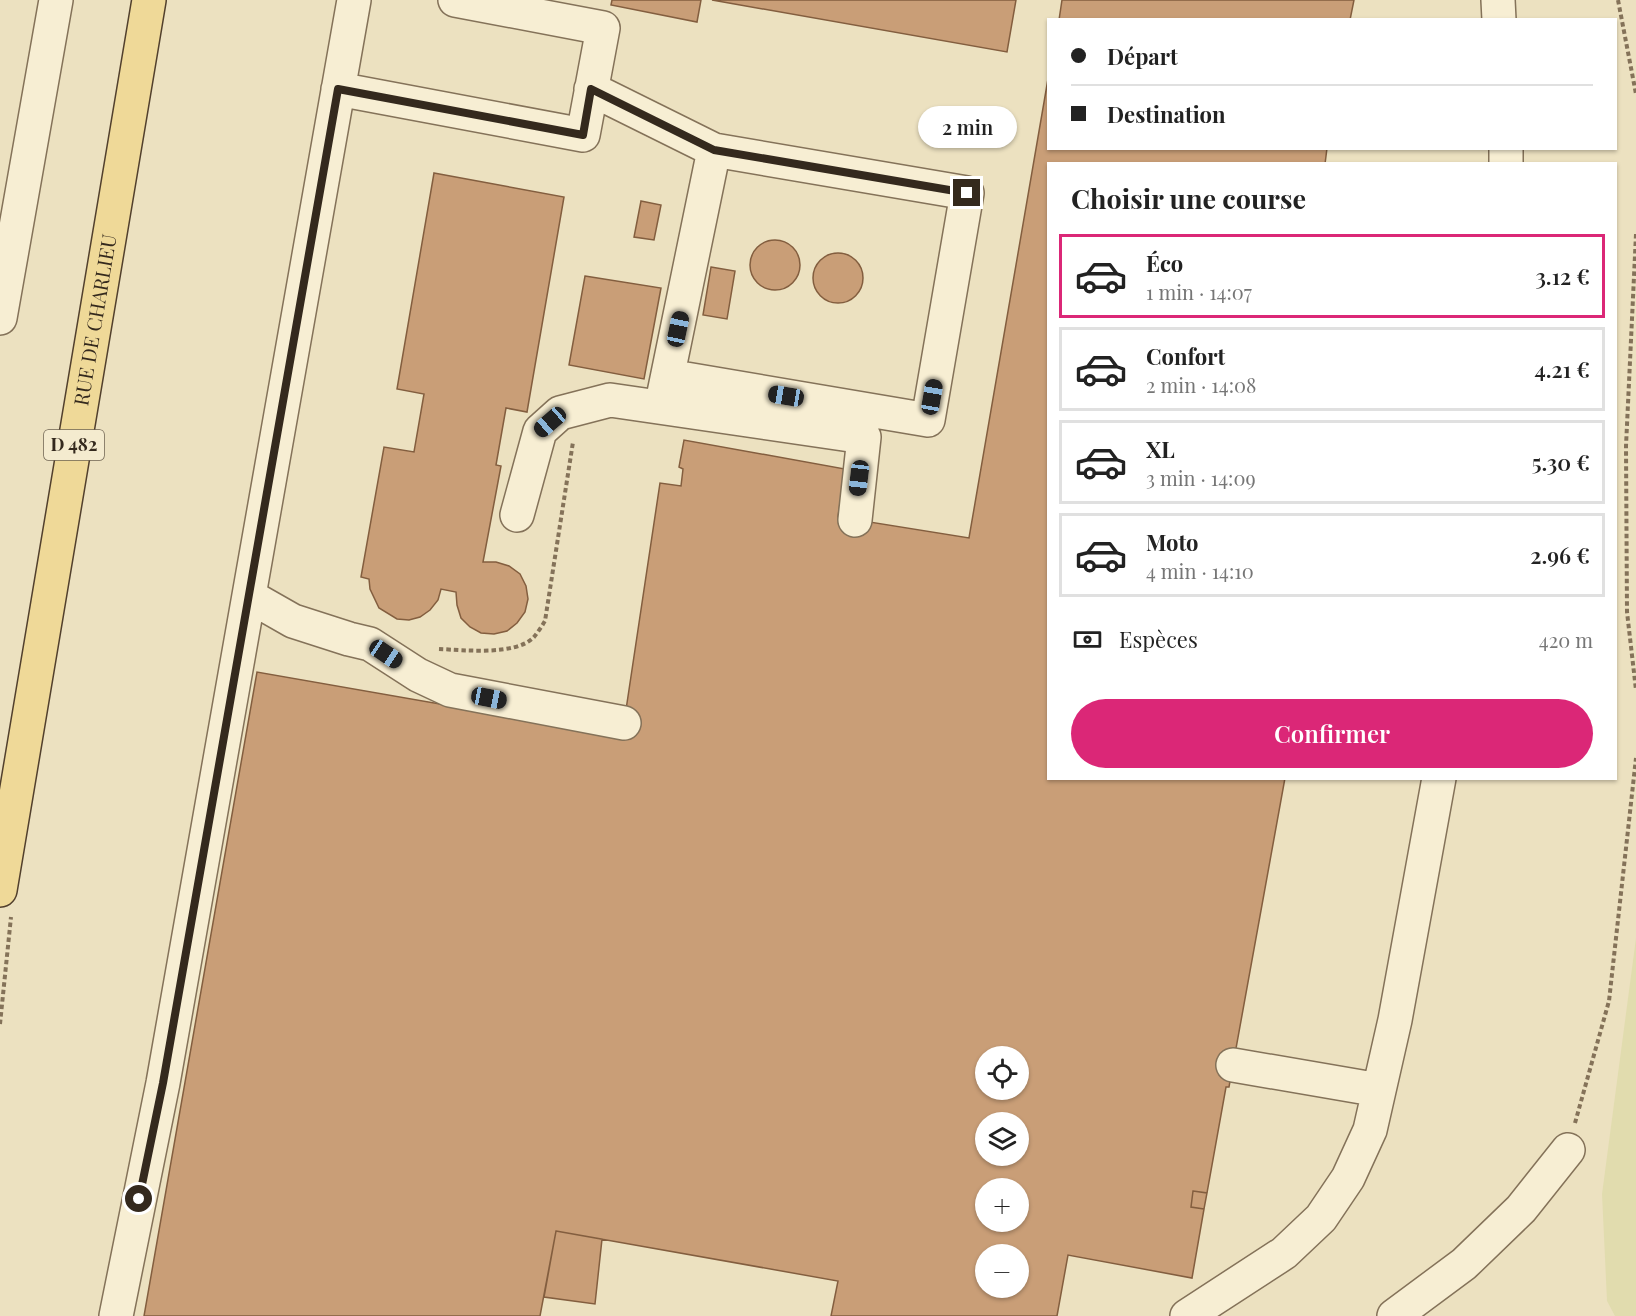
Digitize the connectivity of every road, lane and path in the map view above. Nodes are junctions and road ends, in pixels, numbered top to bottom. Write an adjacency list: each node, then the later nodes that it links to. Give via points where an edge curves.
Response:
1 (56, 0): 13 (street)
2 (149, 0): 26 (main road, RUE DE CHARLIEU / D 482)
3 (354, 0): 8 (street)
4 (455, 0): 9 (street, via 603,28)
5 (1498, 0): 7 (street)
6 (1618, 0): 10 (path)
7 (1499, 18)
8 (338, 89): 9 (street, via 583,135); 20 (street)
9 (591, 89): 11 (street)
10 (1636, 94)
11 (714, 150): 15 (street); 15 (street, via 967,193 928,420)
12 (1636, 234): 22 (path, via 1626,447 1627,612)
13 (6, 248): 14 (street)
14 (0, 318)
15 (668, 376): 16 (street)
16 (662, 408): 17 (street, via 610,400); 19 (street, via 864,437)
17 (579, 409): 18 (street, via 561,413 540,431); 21 (path, via 545,621 533,638 513,648)
18 (517, 515)
19 (855, 520)
20 (249, 596): 23 (street, via 293,621 370,644 450,690); 30 (street, via 163,1083)
21 (435, 649)
22 (1636, 690)
23 (624, 723)
24 (1636, 758): 29 (path, via 1609,1001)
25 (1439, 780): 28 (street)
26 (0, 890)
27 (1233, 1065): 28 (street)
28 (1379, 1090): 31 (street, via 1370,1130 1348,1178 1321,1218 1284,1253)
29 (1568, 1150): 32 (street, via 1521,1209 1464,1264)
30 (116, 1316)
31 (1187, 1316)
32 (1394, 1316)

